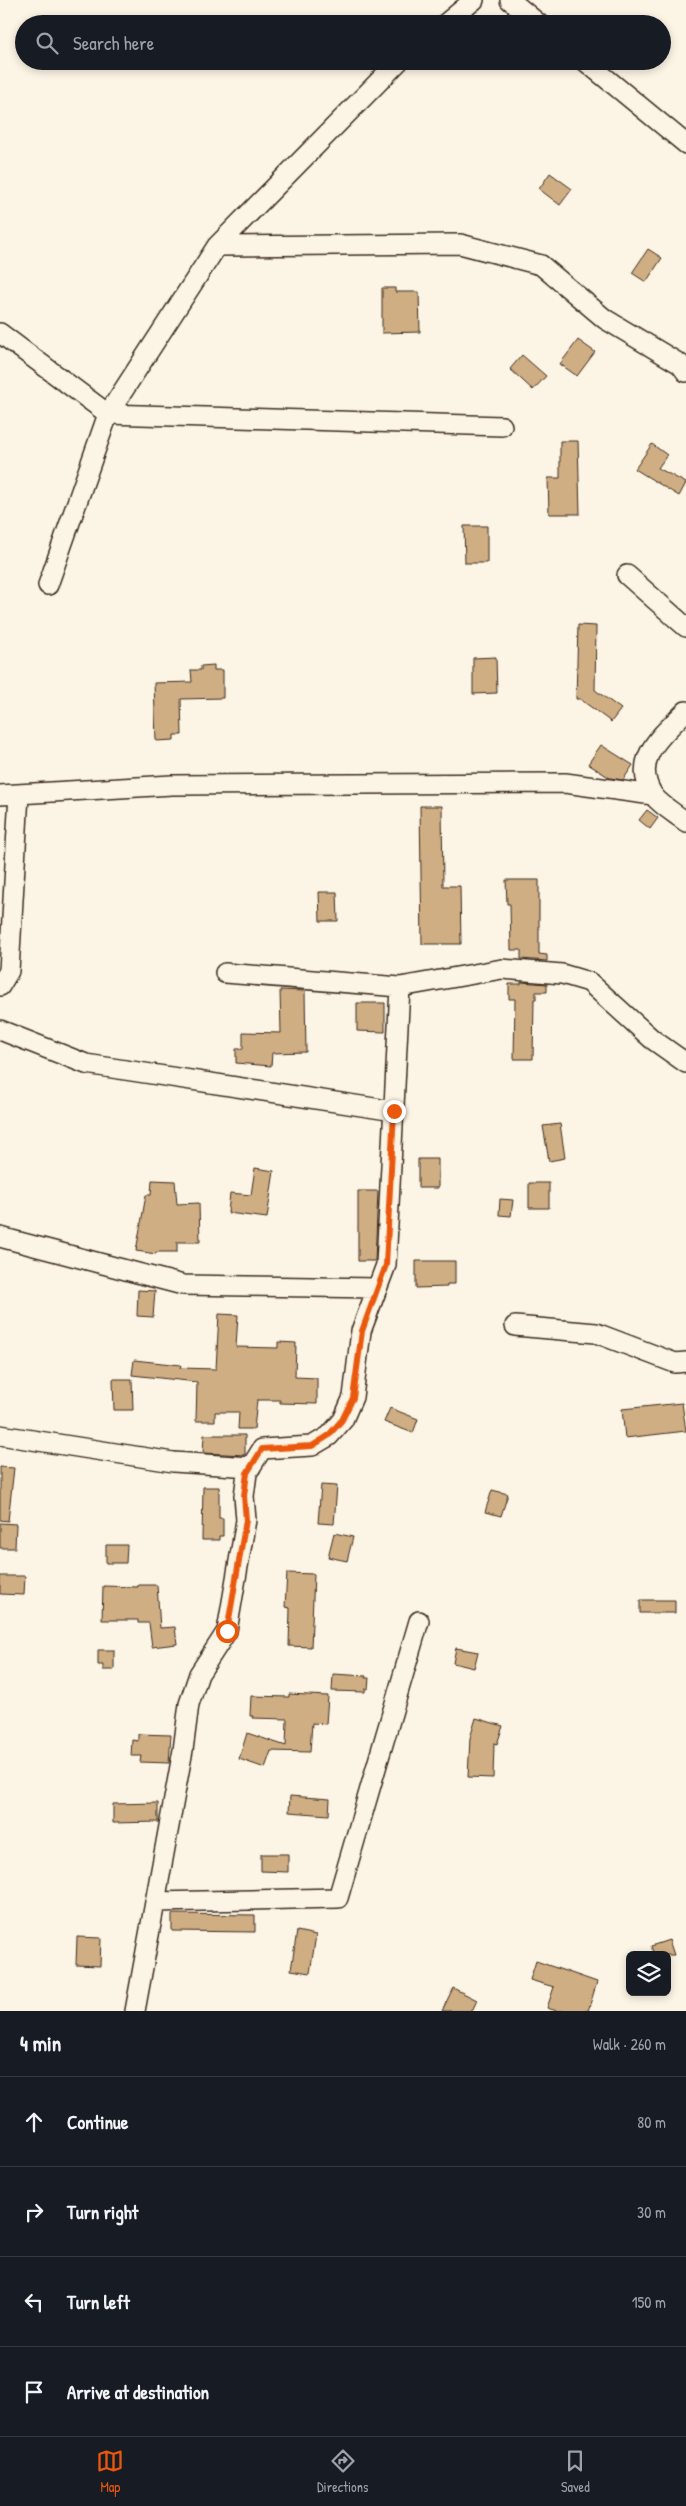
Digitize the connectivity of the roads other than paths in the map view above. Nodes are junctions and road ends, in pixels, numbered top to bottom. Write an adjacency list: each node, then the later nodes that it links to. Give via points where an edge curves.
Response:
1 (474, 0): 3 (street)
2 (510, 0): 4 (street)
3 (456, 15)
4 (528, 15)
5 (390, 70): 8 (street)
6 (596, 70): 7 (street)
7 (686, 144)
8 (217, 246): 10 (street, via 460,244 540,265 605,319 680,364); 11 (street)
9 (0, 333): 11 (street)
10 (686, 372)
11 (108, 414): 12 (street); 14 (street)
12 (502, 426)
13 (627, 575): 15 (street)
14 (48, 585)
15 (686, 627)
16 (686, 711): 18 (street, via 653,744 644,769)
17 (19, 794): 18 (street, via 172,785 565,783); 19 (street); 22 (street, via 9,971)
18 (653, 795): 20 (street)
19 (0, 796)
20 (686, 822)
21 (225, 973): 23 (street)
22 (0, 986)
23 (400, 986): 25 (street, via 502,969 562,974 590,982 652,1039); 26 (street)
24 (0, 1030): 26 (street, via 86,1064)
25 (686, 1063)
26 (394, 1111): 28 (street, via 386,1265)
27 (0, 1237): 28 (street, via 183,1285)
28 (378, 1288): 32 (street, via 362,1331 353,1398 342,1420 328,1436 312,1446 262,1449)
29 (515, 1326): 30 (street, via 596,1334 675,1363)
30 (686, 1362)
31 (0, 1435): 32 (street, via 173,1462)
32 (251, 1466): 34 (street, via 247,1473 244,1496 246,1520 227,1631 199,1674 189,1704)
33 (419, 1621): 34 (street, via 338,1898)
34 (155, 1902): 35 (street)
35 (135, 2011)

